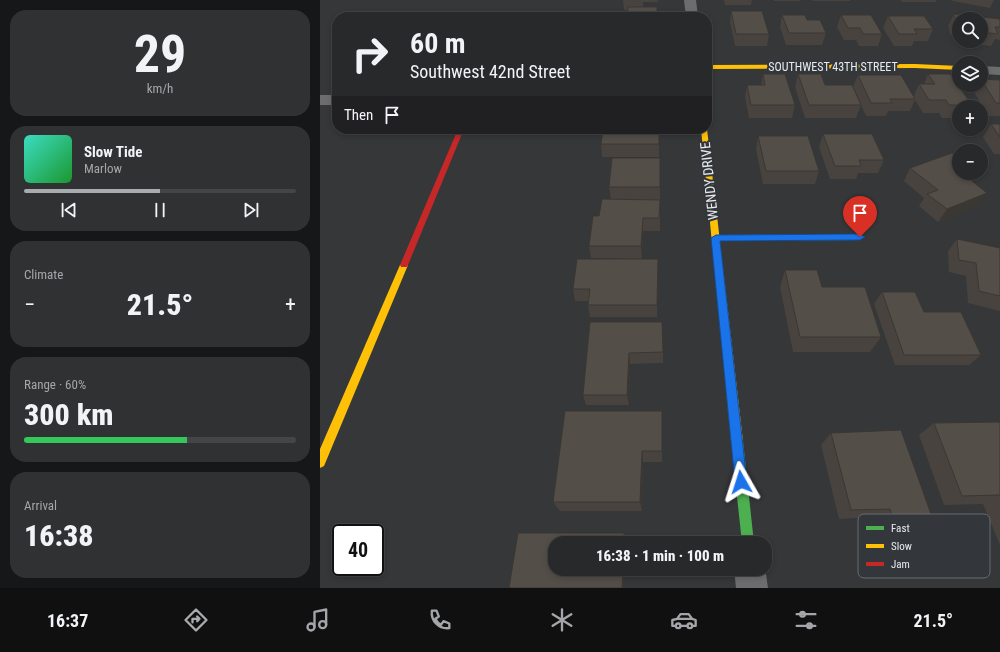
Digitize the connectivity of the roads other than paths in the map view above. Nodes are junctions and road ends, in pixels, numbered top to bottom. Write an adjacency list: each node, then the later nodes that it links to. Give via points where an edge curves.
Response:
1 (690, 0): 2 (street)
2 (691, 12)
3 (712, 67): 4 (street, SOUTHWEST 43TH STREET)
4 (952, 68)
5 (988, 70): 6 (street)
6 (1000, 71)
7 (320, 100): 8 (street)
8 (332, 100)
9 (459, 134): 13 (street)
10 (705, 134): 12 (street, WENDY DRIVE)
11 (860, 237): 12 (street)
12 (716, 238): 14 (street, WENDY DRIVE)
13 (320, 462)
14 (747, 536)
15 (751, 576): 16 (street)
16 (752, 588)

